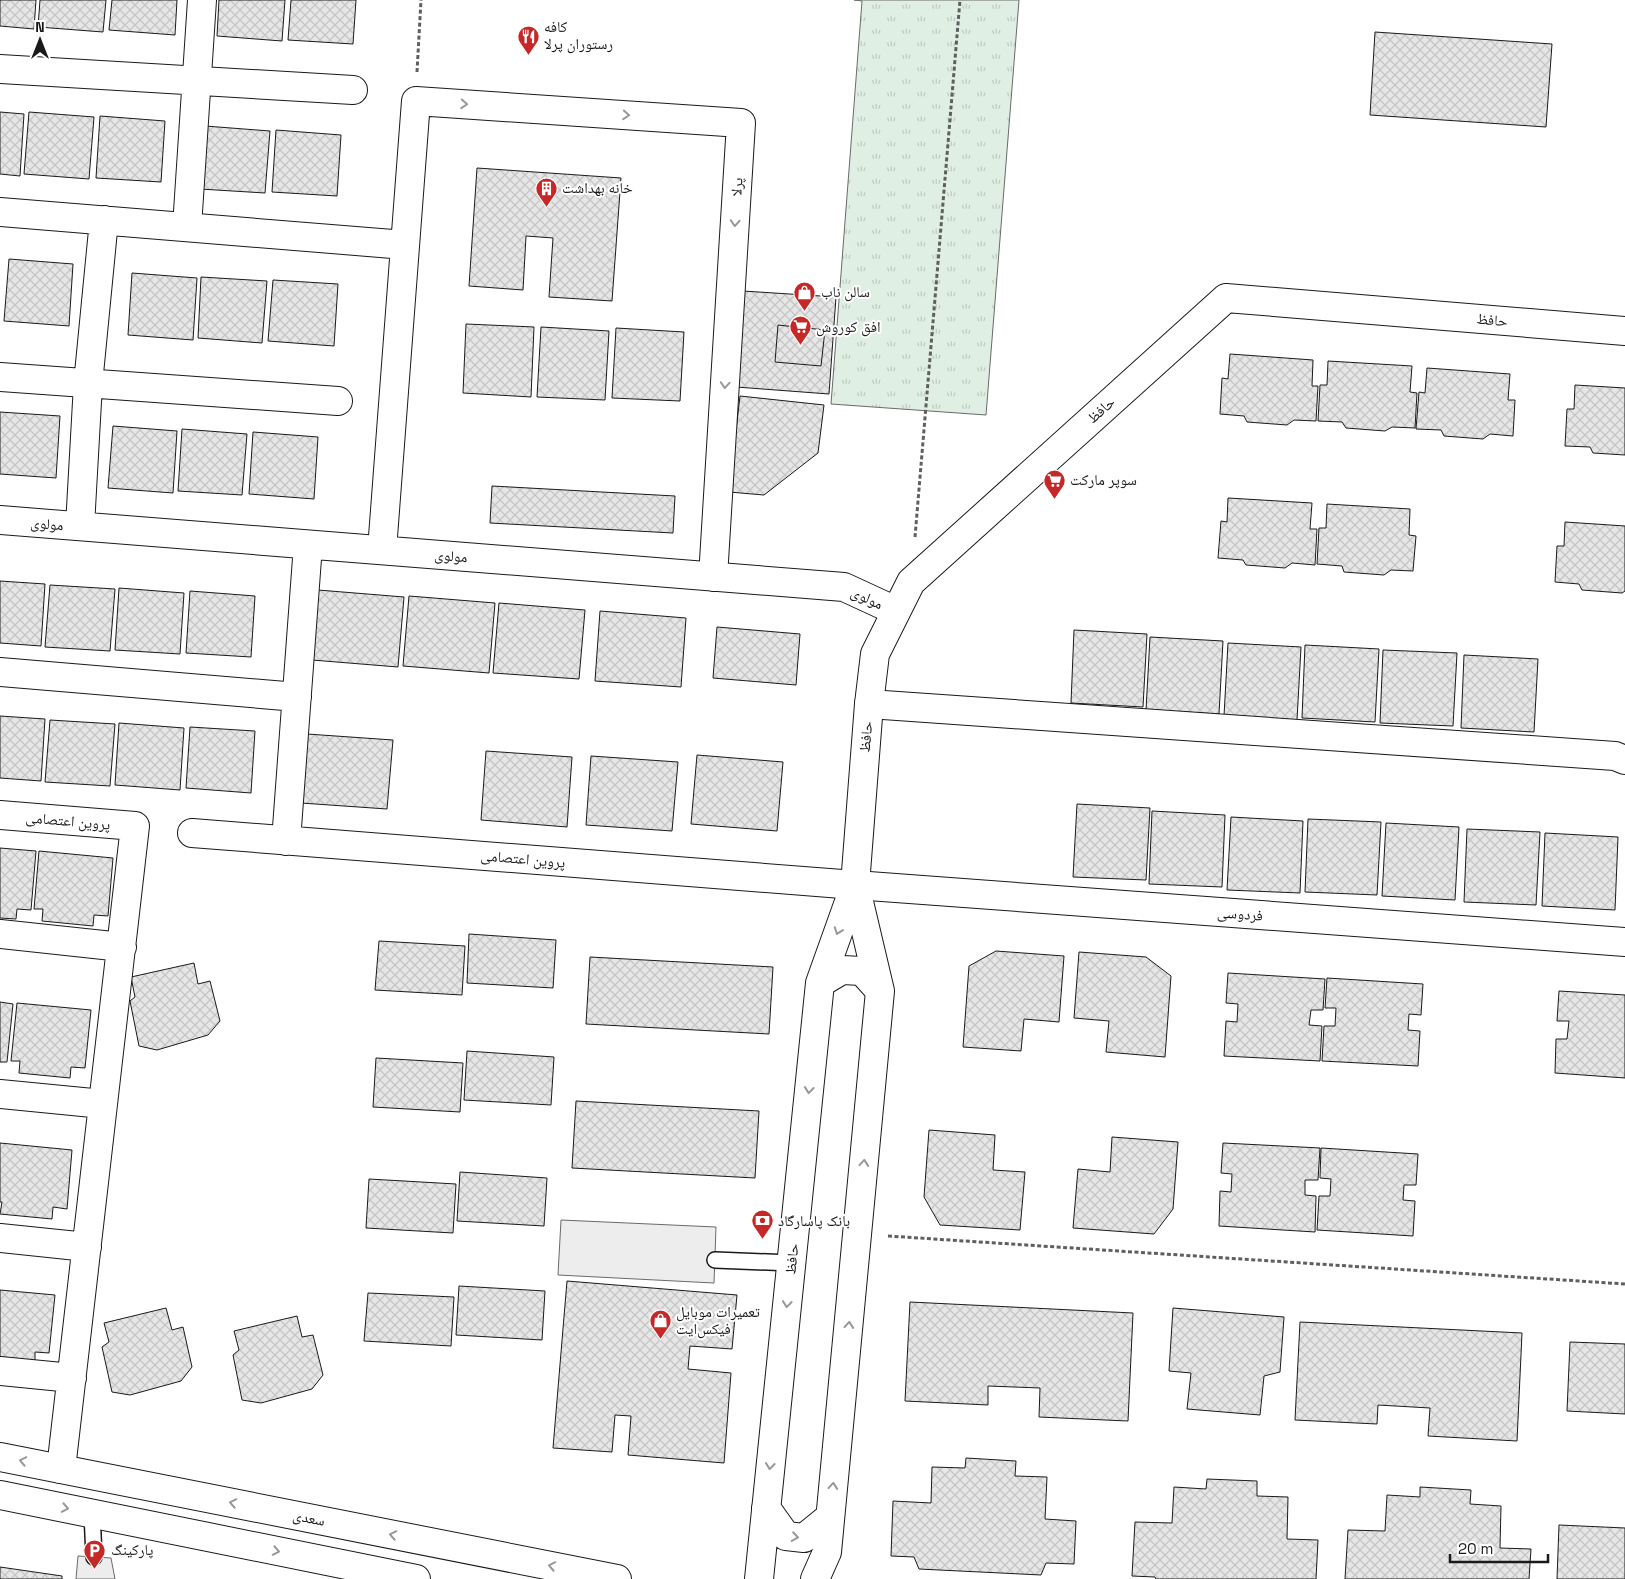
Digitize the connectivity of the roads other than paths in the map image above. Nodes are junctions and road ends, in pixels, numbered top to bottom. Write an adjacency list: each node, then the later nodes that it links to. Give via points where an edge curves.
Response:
1 (202, 0): 3 (street)
2 (0, 69): 3 (street)
3 (195, 80): 4 (street); 7 (street)
4 (352, 90)
5 (0, 212): 6 (street)
6 (104, 220): 7 (street); 11 (street)
7 (186, 228): 8 (street)
8 (405, 245): 16 (street); 17 (street, پرلا, one-way to 17, via 416,100 741,123)
9 (1625, 331): 18 (street, حافظ, via 1226,298 911,582)
10 (0, 378): 11 (street)
11 (88, 384): 12 (street); 14 (street)
12 (338, 401)
13 (0, 520): 14 (street, مولوی)
14 (80, 526): 15 (street, مولوی)
15 (308, 544): 16 (street, مولوی); 20 (street)
16 (382, 550): 17 (street, مولوی)
17 (713, 577): 18 (street, مولوی, via 844,587)
18 (896, 611): 21 (street, حافظ, via 875,654)
19 (0, 672): 20 (street)
20 (297, 697): 25 (street)
21 (869, 704): 22 (street, via 1605,755); 26 (street, حافظ)
22 (1625, 760)
23 (0, 815): 29 (street, پروین اعتصامی, via 135,826)
24 (192, 833): 25 (street, پروین اعتصامی)
25 (286, 840): 26 (street, پروین اعتصامی)
26 (854, 885): 28 (street, فردوسی); 30 (street, حافظ, one-way to 30); 31 (street, حافظ)
27 (0, 934): 29 (street)
28 (1625, 942)
29 (122, 948): 33 (street)
30 (820, 982): 31 (street, via 842,970 862,971); 37 (street, حافظ, one-way to 37)
31 (880, 991): 45 (street, حافظ, one-way to 31)
32 (0, 1094): 33 (street)
33 (103, 1104): 35 (street)
34 (0, 1238): 35 (street)
35 (87, 1247): 39 (street)
36 (715, 1260): 37 (lane)
37 (791, 1263): 43 (street, حافظ, one-way to 43)
38 (0, 1371): 39 (street)
39 (72, 1378): 41 (street)
40 (0, 1457): 41 (street, سعدی, one-way to 40)
41 (61, 1469): 48 (street, سعدی, one-way to 41)
42 (0, 1495): 44 (street, one-way to 44)
43 (766, 1508): 45 (street, one-way to 45, via 786,1536 804,1538); 49 (street, حافظ)
44 (92, 1514): 46 (lane); 47 (street, one-way to 47)
45 (830, 1517): 50 (street, حافظ, via 827,1552)
46 (94, 1557)
47 (416, 1579)
48 (617, 1579)
49 (759, 1579)
50 (815, 1579)

